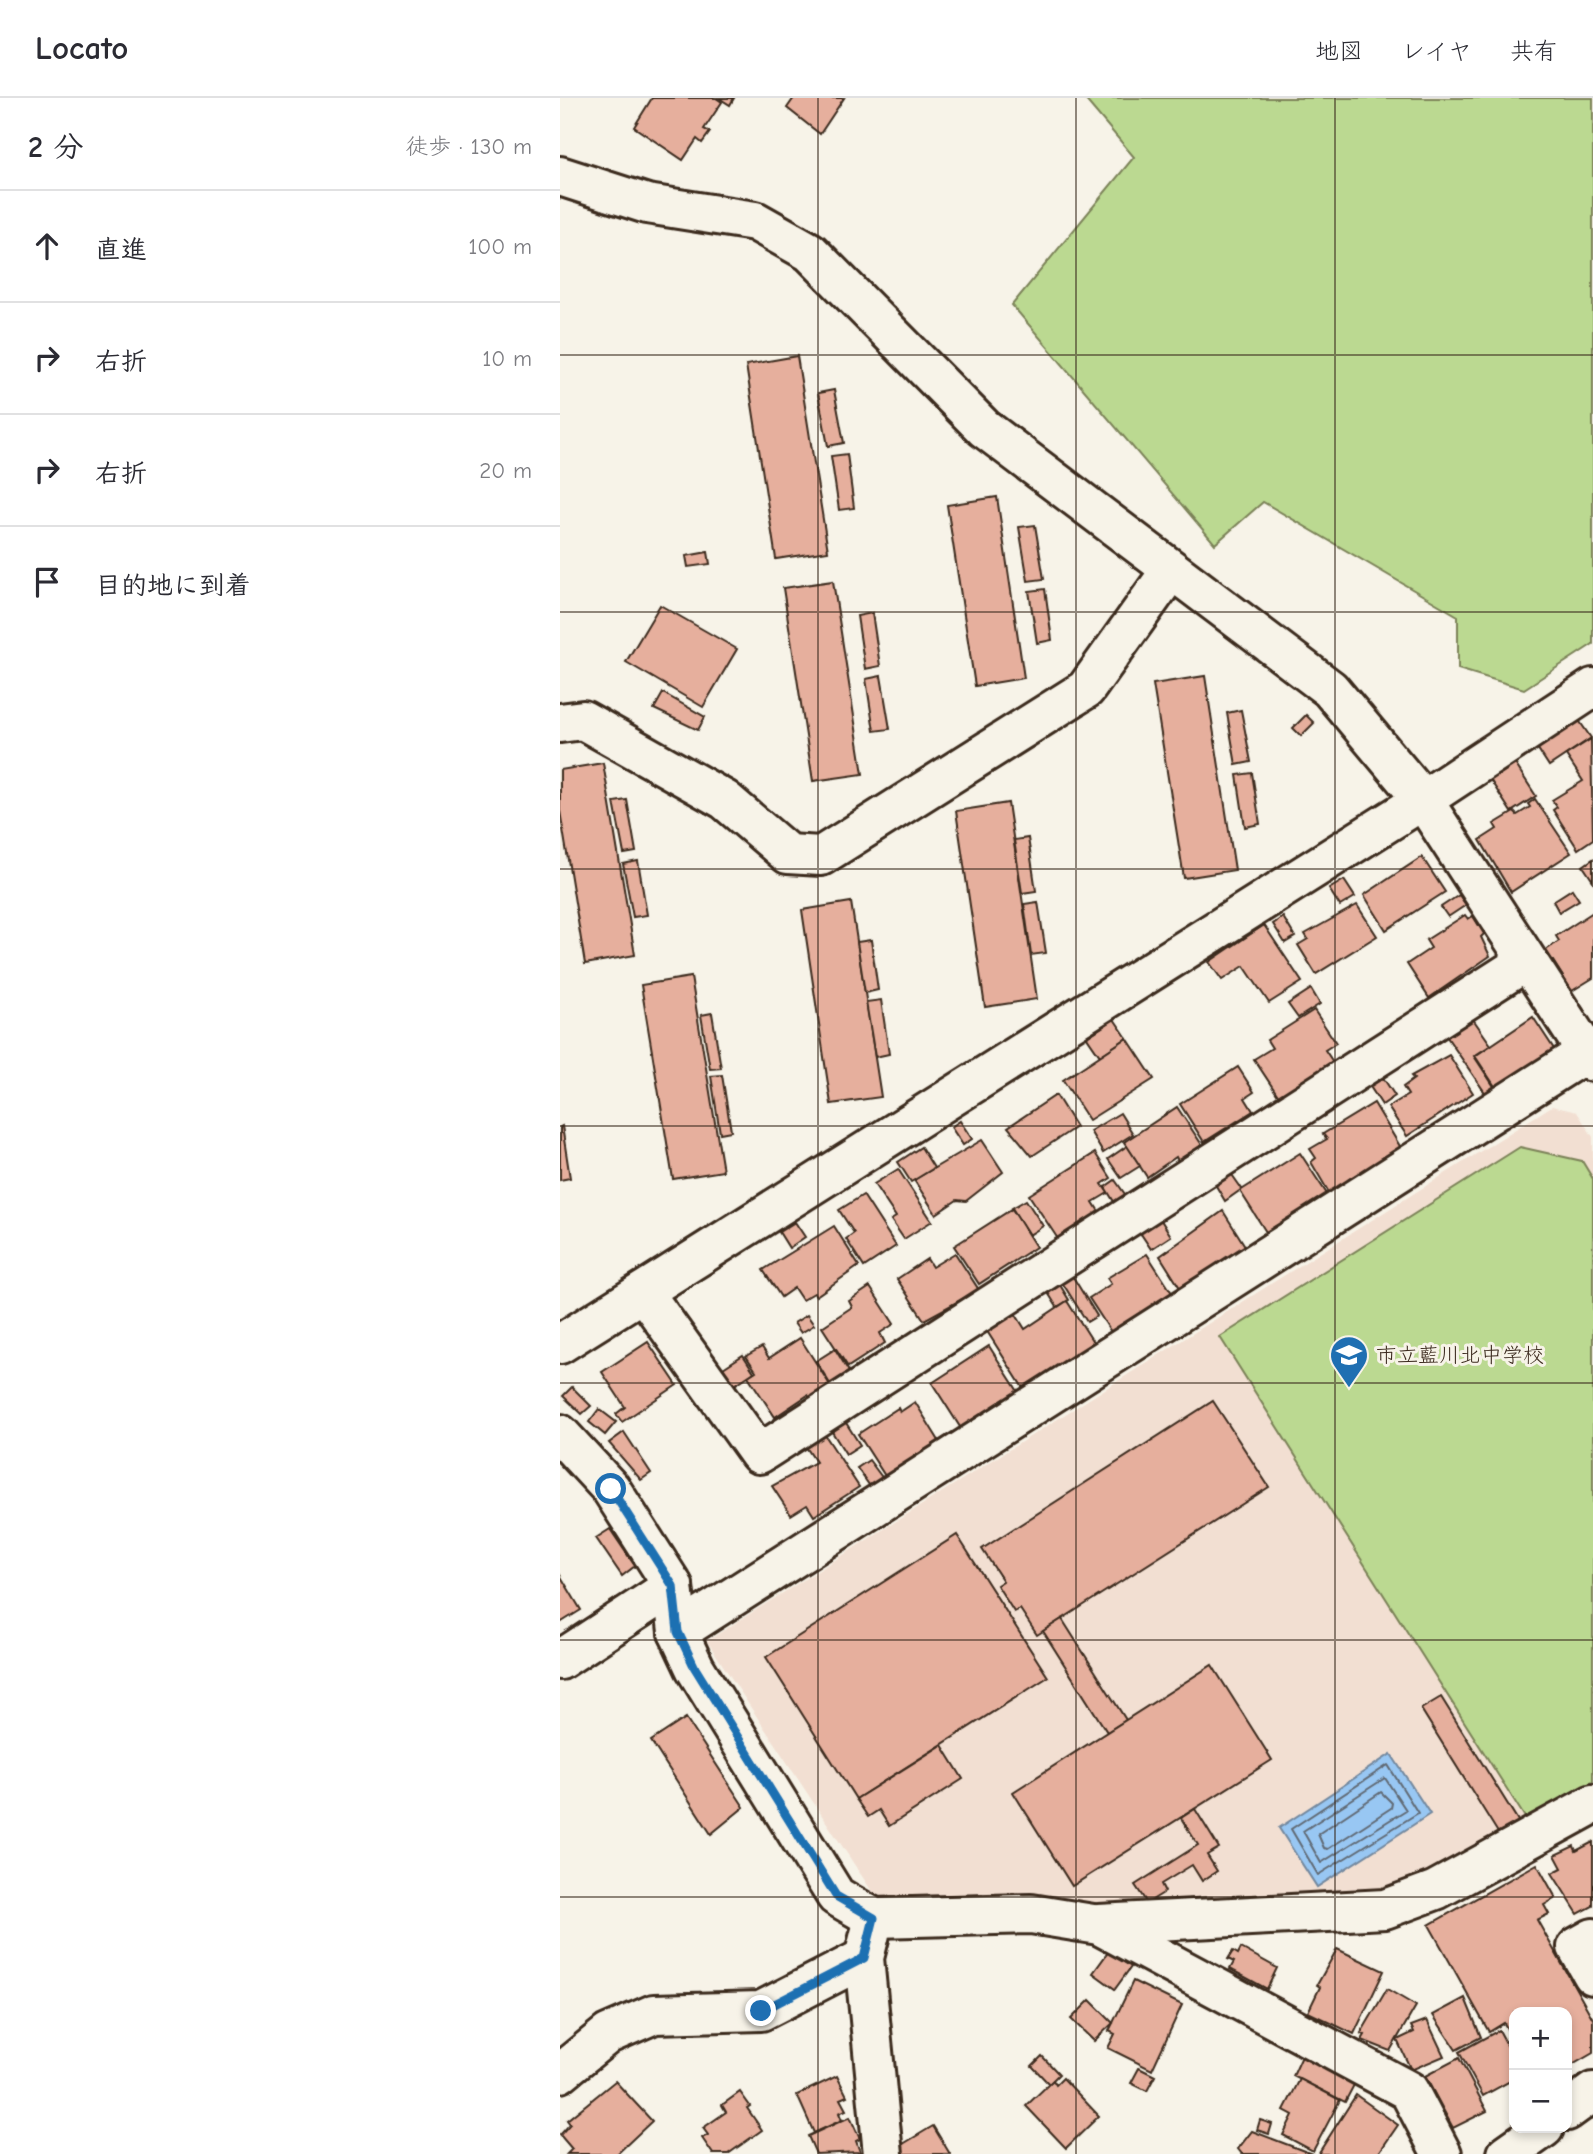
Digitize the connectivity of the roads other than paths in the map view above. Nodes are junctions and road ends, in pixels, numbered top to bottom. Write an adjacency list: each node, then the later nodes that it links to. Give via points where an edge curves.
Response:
1 (560, 176): 2 (street, via 648,204 755,221 810,252 985,428)
2 (1171, 570): 4 (street, via 1086,689 821,856 788,854 725,800 583,720); 5 (street, via 1330,689)
3 (1593, 688): 5 (street)
4 (560, 723)
5 (1423, 800): 6 (street); 8 (street)
6 (1527, 961): 7 (street); 8 (street, via 759,1454)
7 (1585, 1036): 12 (street)
8 (644, 1293): 9 (street)
9 (560, 1344)
10 (560, 1434): 11 (street, via 611,1489)
11 (673, 1586): 12 (street); 13 (street)
12 (678, 1632): 15 (street, via 695,1668 836,1896)
13 (560, 1660)
14 (1593, 1804): 16 (street, via 1436,1890 1385,1909)
15 (874, 1918): 16 (street, via 1031,1914); 18 (street)
16 (1098, 1924): 25 (street, via 1409,2091)
17 (1593, 1938): 19 (street, via 1577,1947)
18 (864, 1958): 20 (street, via 761,2011 654,2014 608,2034); 24 (street)
19 (1593, 1975)
20 (560, 2073)
21 (1593, 2092): 22 (street)
22 (1572, 2107)
23 (1537, 2133): 26 (street)
24 (883, 2154)
25 (1442, 2154)
26 (1507, 2154)

